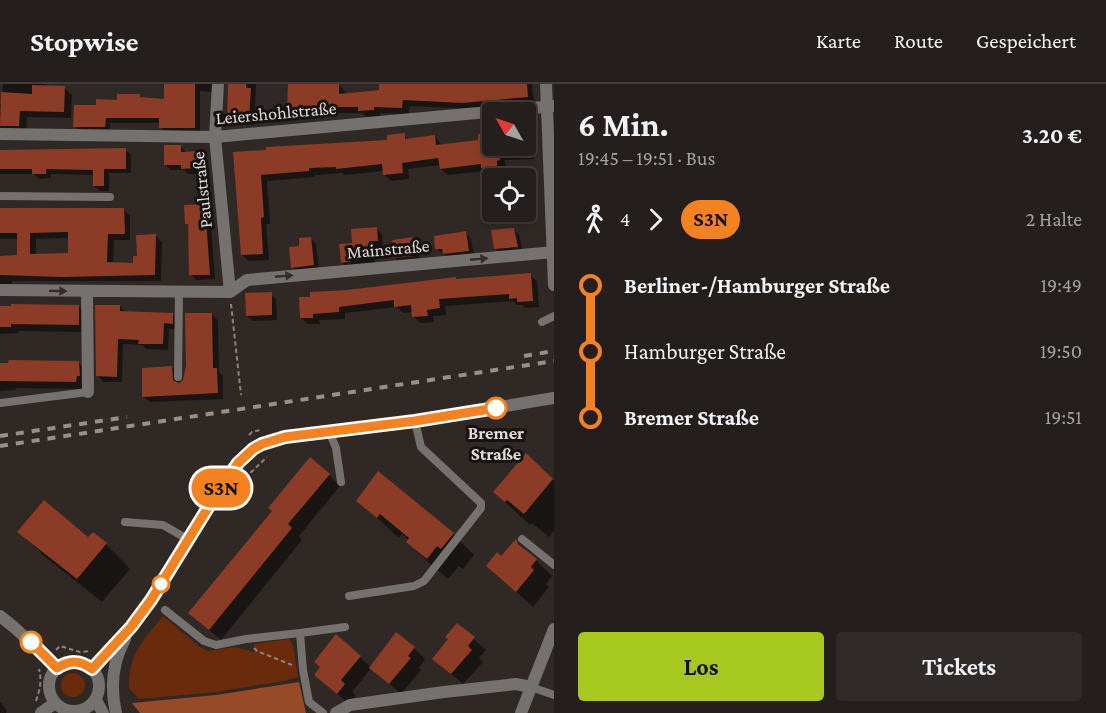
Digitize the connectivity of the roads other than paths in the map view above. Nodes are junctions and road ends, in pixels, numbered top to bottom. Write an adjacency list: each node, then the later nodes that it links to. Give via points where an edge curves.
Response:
1 (218, 84): 5 (street, Paulstraße)
2 (546, 84): 3 (street)
3 (550, 107): 5 (street, Leiershohlstraße); 8 (street)
4 (0, 134): 5 (street, Leiershohlstraße)
5 (215, 137): 13 (street, Paulstraße)
6 (0, 196): 7 (lane)
7 (110, 197)
8 (553, 252): 9 (street); 13 (street, Mainstraße, one-way to 8, via 247,280)
9 (554, 285)
10 (0, 290): 11 (street, one-way to 11)
11 (87, 292): 12 (street); 17 (street)
12 (179, 292): 13 (street); 16 (lane)
13 (230, 292)
14 (554, 316): 15 (lane)
15 (542, 322)
16 (178, 377)
17 (88, 392): 19 (lane)
18 (554, 398): 20 (street)
19 (0, 403)
20 (415, 421): 21 (street); 27 (lane, via 421,447 481,503 481,508 424,581)
21 (329, 431): 22 (lane); 25 (street, via 274,440 253,449 238,463)
22 (341, 482)
23 (125, 522): 25 (lane, via 163,525)
24 (522, 539): 26 (lane)
25 (189, 540): 30 (street)
26 (554, 565)
27 (349, 596)
28 (165, 610): 33 (lane, via 204,641 216,645)
29 (0, 616): 35 (street)
30 (131, 627): 36 (street); 44 (street, via 118,650 112,674)
31 (345, 627): 33 (lane)
32 (554, 629): 34 (street)
33 (300, 633): 45 (lane, via 309,702)
34 (551, 643): 37 (street)
35 (57, 668): 36 (street, via 71,661); 40 (street, via 49,685)
36 (92, 669): 39 (street, via 99,683)
37 (531, 687): 38 (lane); 46 (street, via 516,684 444,692 350,705); 47 (street)
38 (554, 695)
39 (96, 700): 42 (street); 43 (street)
40 (55, 703): 41 (street); 42 (street, via 70,711)
41 (42, 712)
42 (83, 712)
43 (103, 713)
44 (116, 713)
45 (323, 713)
46 (336, 713)
47 (521, 713)

